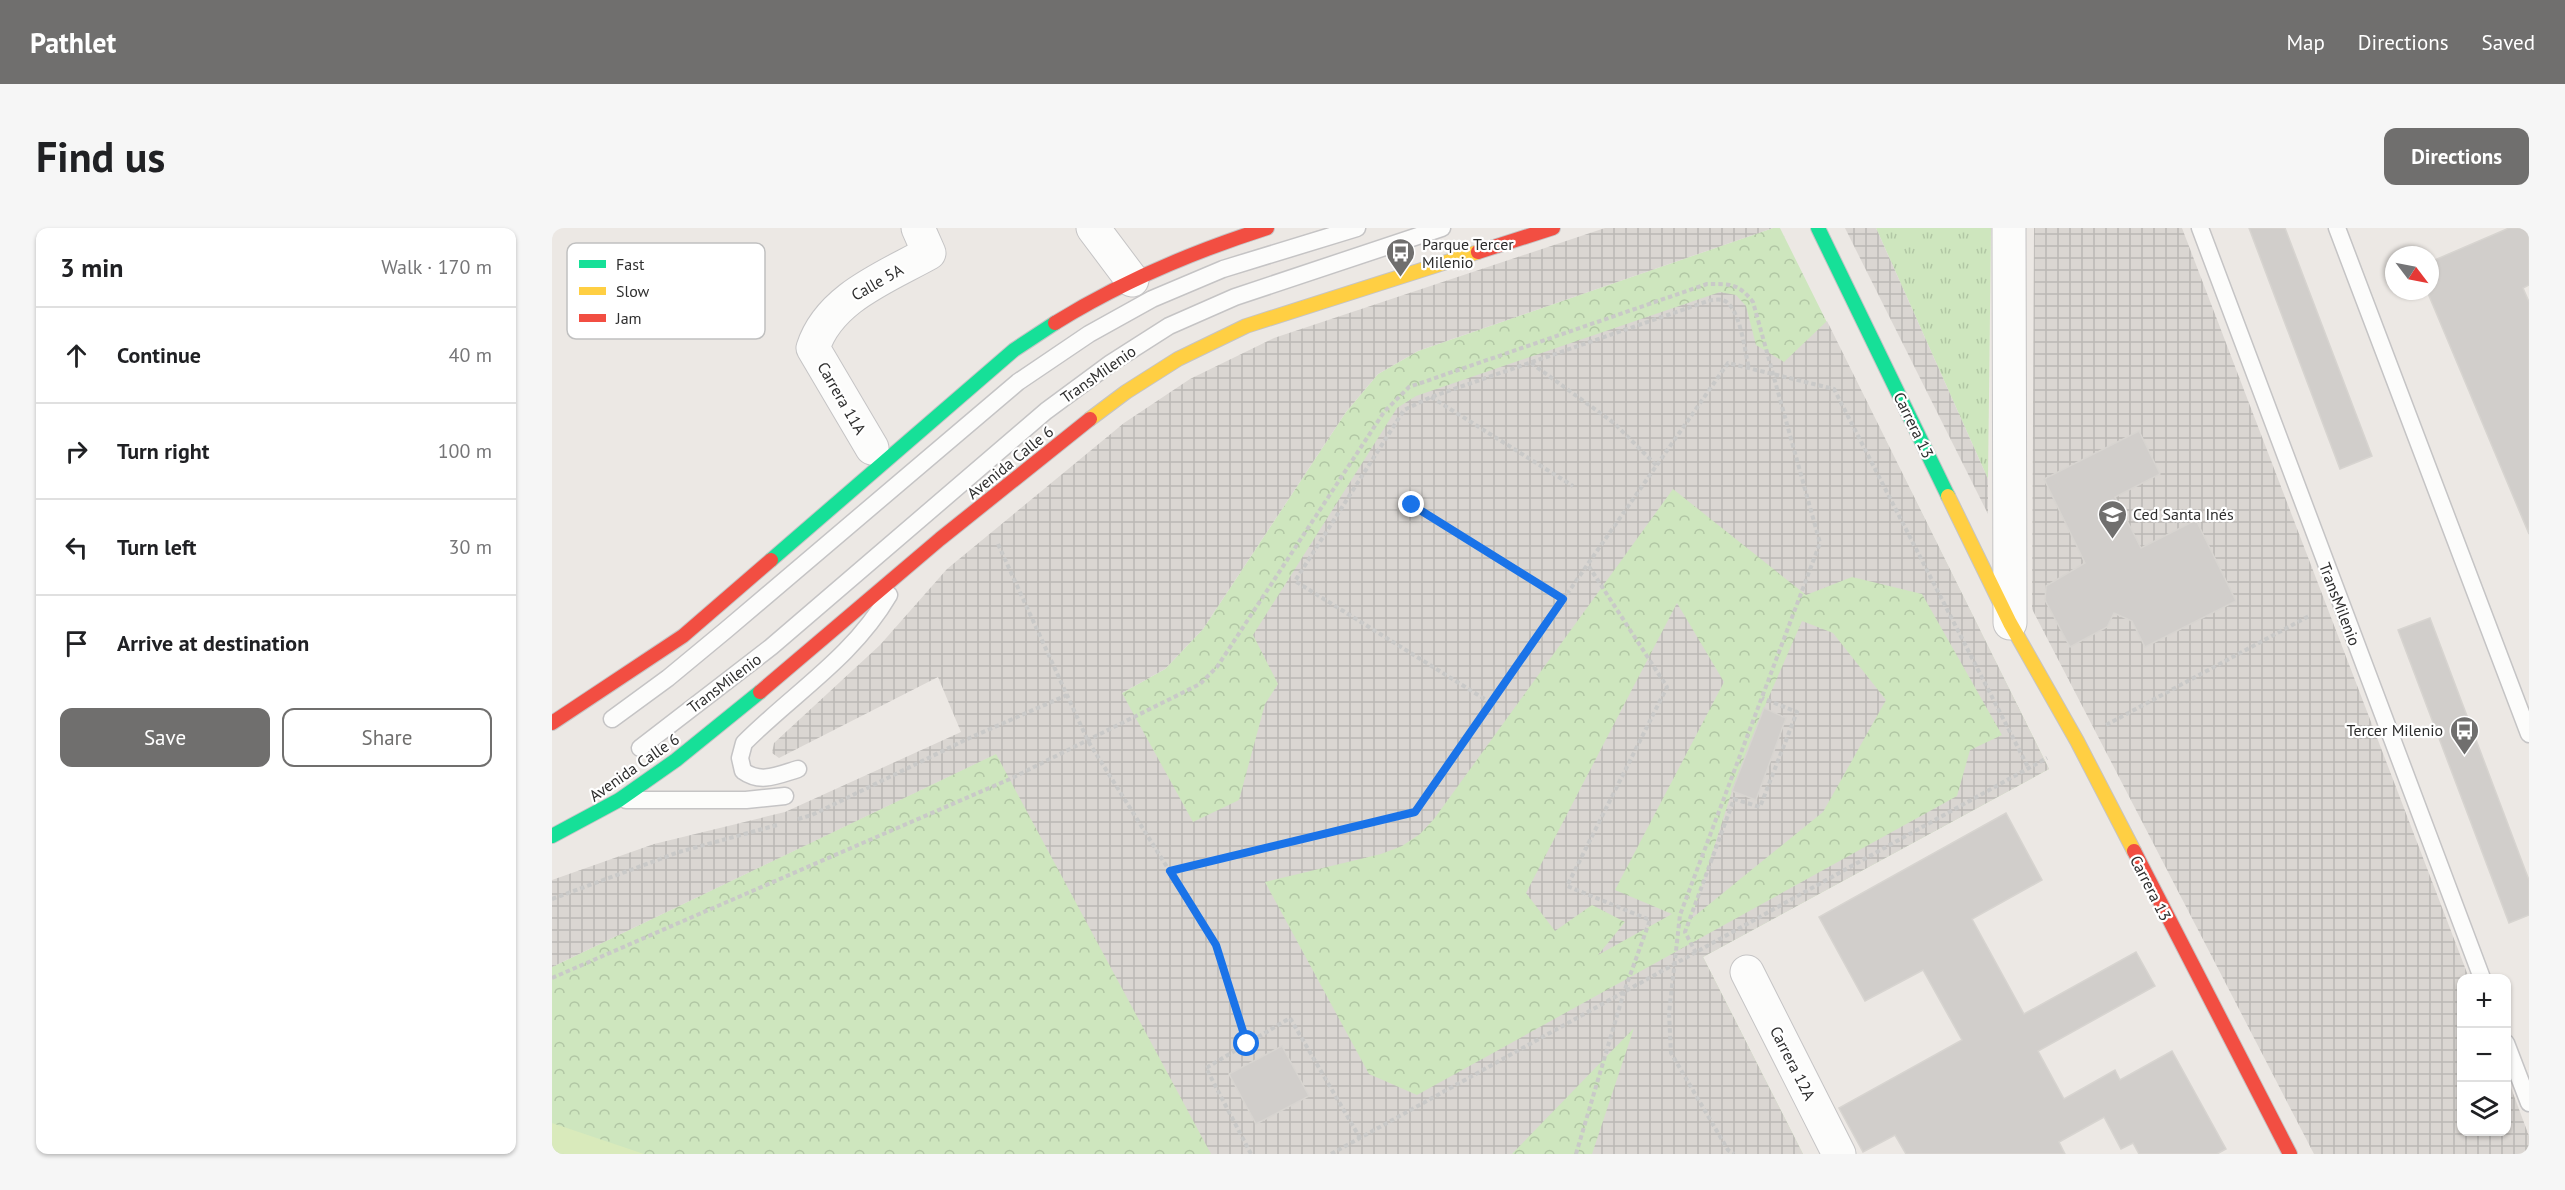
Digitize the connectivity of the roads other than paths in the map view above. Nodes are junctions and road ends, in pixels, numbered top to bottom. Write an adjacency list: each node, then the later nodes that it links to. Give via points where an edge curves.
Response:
1 (1093, 228): 11 (street)
2 (1267, 228): 11 (main road)
3 (1357, 228): 18 (lane, via 1223,269 1152,299 1089,334 1018,382 726,630)
4 (1442, 228): 21 (lane, TransMilenio, via 1235,297 1169,326 1111,363 1046,411 771,647)
5 (1553, 228): 14 (main road, Avenida Calle 6, via 1246,326 1178,359 1068,436)
6 (1818, 228): 15 (main road, Carrera 13)
7 (2009, 228): 15 (street, Carrera 13)
8 (2200, 228): 27 (lane, TransMilenio)
9 (2337, 228): 20 (lane)
10 (923, 241): 12 (street, Calle 5A, via 850,296 818,332)
11 (1132, 280): 16 (main road, via 1077,309 1014,350 683,636)
12 (813, 348): 13 (street, Carrera 11A)
13 (872, 448)
14 (904, 570): 22 (lane, via 856,642 744,743 740,758 743,771 752,778); 24 (main road, Avenida Calle 6, via 752,699)
15 (2010, 622): 31 (main road, Carrera 13, via 2078,741)
16 (629, 674): 17 (main road); 19 (main road)
17 (574, 691)
18 (612, 719)
19 (552, 723)
20 (2529, 734)
21 (640, 748)
22 (798, 769)
23 (785, 796): 24 (lane, via 753,800)
24 (619, 800): 25 (main road, Avenida Calle 6)
25 (552, 836)
26 (1748, 972): 30 (street, Carrera 12A)
27 (2480, 974)
28 (2511, 1056): 29 (lane)
29 (2529, 1103)
30 (1839, 1154)
31 (2290, 1154)

